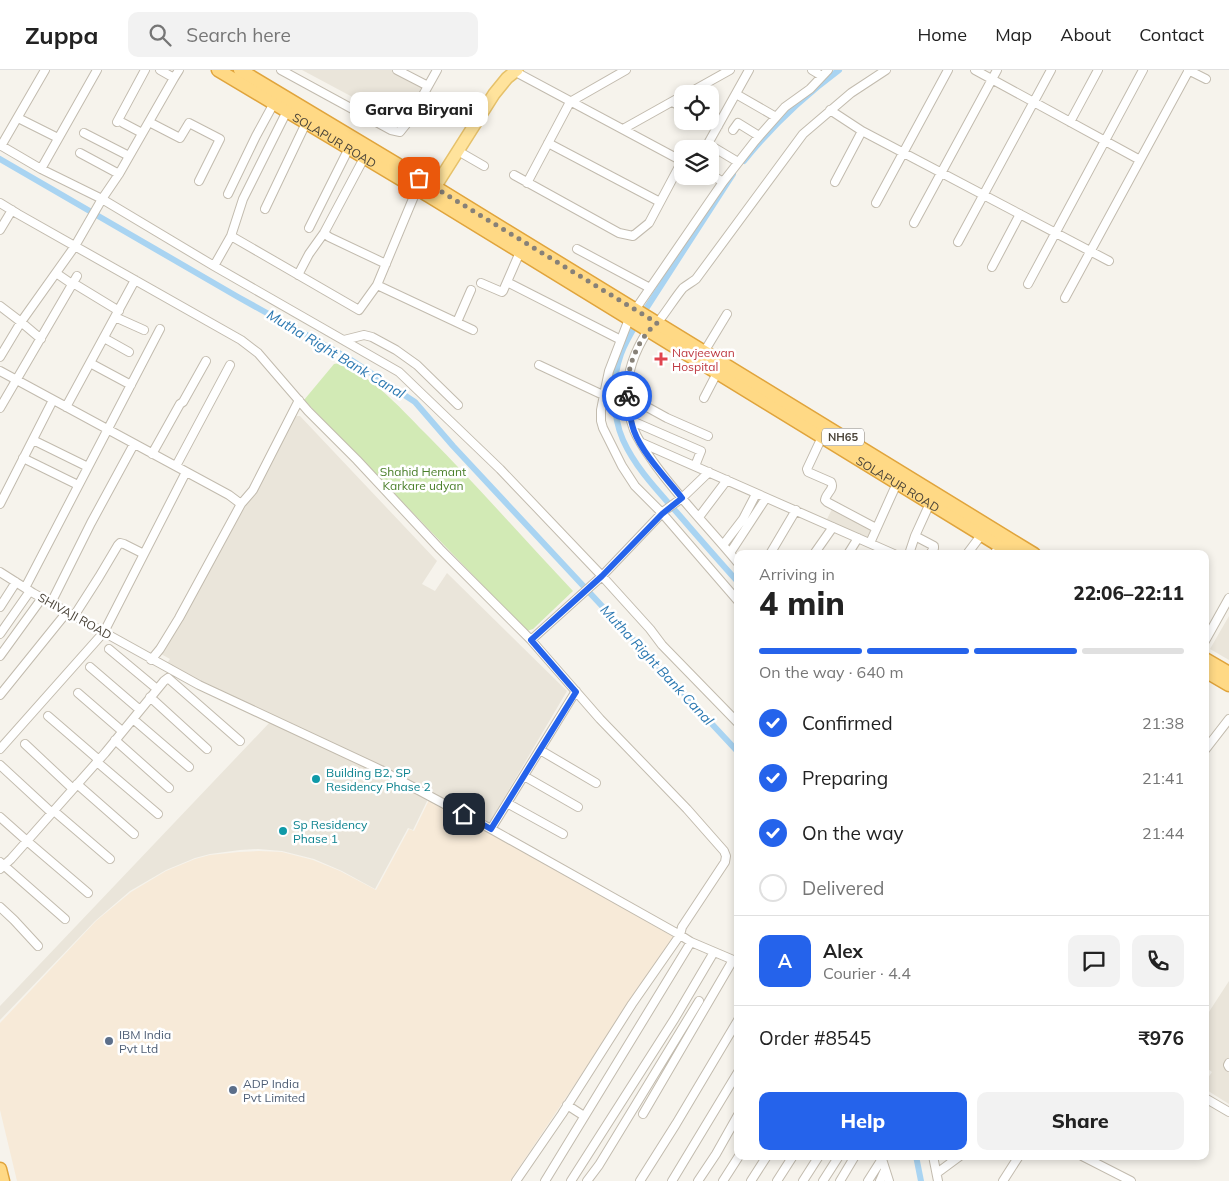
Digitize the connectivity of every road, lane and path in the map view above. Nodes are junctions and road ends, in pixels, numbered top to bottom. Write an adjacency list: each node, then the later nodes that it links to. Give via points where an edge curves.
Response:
1 (45, 70): 37 (street)
2 (97, 70): 49 (street)
3 (145, 70): 46 (street, via 120,123)
4 (160, 70): 25 (street)
5 (179, 70): 25 (street)
6 (218, 70): 34 (highway, SOLAPUR ROAD / NH65)
7 (240, 70): 75 (highway, SOLAPUR ROAD / NH65)
8 (281, 70): 29 (street, via 400,132)
9 (397, 70): 29 (street)
10 (437, 70): 29 (street)
11 (626, 70): 31 (street)
12 (730, 70): 28 (street)
13 (749, 70): 30 (street)
14 (812, 70): 24 (street)
15 (886, 70): 35 (street)
16 (948, 70): 57 (street)
17 (975, 70): 27 (street)
18 (997, 70): 27 (street)
19 (1050, 70): 33 (street)
20 (1098, 70): 40 (street)
21 (1143, 70): 50 (street)
22 (1188, 70): 26 (street); 61 (street)
23 (515, 71): 31 (street); 54 (main road, via 494,94)
24 (826, 73): 38 (street)
25 (174, 78): 39 (street)
26 (1206, 79)
27 (992, 80): 33 (street); 65 (street)
28 (703, 85)
29 (428, 86)
30 (736, 94): 38 (street); 42 (street)
31 (570, 102): 43 (street); 51 (street)
32 (672, 102): 43 (street)
33 (1033, 102): 40 (street); 77 (street)
34 (274, 103): 36 (highway, SOLAPUR ROAD / NH65); 76 (street)
35 (830, 110): 45 (street); 117 (street, via 803,134 696,279)
36 (287, 111): 41 (highway, SOLAPUR ROAD / NH65); 90 (street, via 243,199)
37 (18, 118): 49 (street); 52 (street)
38 (776, 118): 48 (street)
39 (149, 122): 46 (street); 70 (street, via 180,138 189,123 220,139)
40 (1070, 122): 50 (street)
41 (306, 123): 53 (highway, SOLAPUR ROAD / NH65); 82 (street)
42 (719, 124)
43 (622, 129): 59 (street)
44 (733, 130): 48 (street, via 738,122)
45 (862, 131): 57 (street); 72 (street)
46 (142, 133): 58 (street)
47 (84, 134): 58 (street)
48 (759, 136): 62 (street)
49 (58, 138): 64 (street)
50 (1105, 141): 61 (street); 89 (street)
51 (548, 143): 73 (street); 80 (street)
52 (1, 146): 64 (street)
53 (349, 148): 60 (highway, SOLAPUR ROAD / NH65); 86 (street)
54 (458, 151): 63 (street); 75 (main road)
55 (80, 152): 66 (street)
56 (719, 152): 62 (street)
57 (903, 153): 65 (street); 81 (street)
58 (129, 156): 66 (street)
59 (674, 157)
60 (364, 158): 74 (highway, SOLAPUR ROAD / NH65); 88 (street)
61 (1140, 160): 94 (street)
62 (738, 162): 71 (street)
63 (484, 166)
64 (41, 169): 79 (street)
65 (942, 173): 77 (street); 85 (street)
66 (119, 174): 79 (street)
67 (514, 175): 73 (street)
68 (674, 176): 80 (street)
69 (719, 180): 71 (street)
70 (199, 181)
71 (723, 182): 108 (street)
72 (835, 182)
73 (527, 183): 80 (street, via 619,233 633,236 649,223)
74 (417, 189): 75 (highway, SOLAPUR ROAD / NH65); 97 (street)
75 (432, 192): 95 (highway, SOLAPUR ROAD / NH65); 114 (highway, SOLAPUR ROAD / NH65)
76 (228, 194)
77 (984, 195): 84 (street); 91 (street)
78 (0, 202): 83 (street)
79 (101, 202): 92 (street); 98 (street)
80 (660, 202)
81 (876, 203)
82 (265, 209)
83 (12, 210): 87 (street); 92 (street)
84 (1020, 214): 89 (street); 99 (street)
85 (914, 223)
86 (309, 228)
87 (0, 230)
88 (324, 232): 97 (street); 101 (street)
89 (1055, 233): 94 (street); 106 (street)
90 (231, 236): 98 (street); 101 (street)
91 (958, 242)
92 (75, 246): 100 (street); 102 (street)
93 (577, 249): 108 (street)
94 (1091, 251): 96 (street); 110 (street)
95 (520, 252): 104 (street); 114 (highway, SOLAPUR ROAD / NH65)
96 (1109, 261)
97 (386, 264): 107 (street)
98 (214, 266): 123 (street)
99 (992, 267)
100 (56, 273): 103 (street); 115 (street)
101 (298, 275): 107 (street, via 360,310)
102 (136, 280): 112 (street); 140 (street, via 250,346)
103 (74, 281): 112 (street); 122 (street)
104 (507, 282): 105 (street, via 502,292); 124 (street)
105 (482, 283)
106 (1028, 284)
107 (377, 285): 116 (street)
108 (650, 288): 114 (street)
109 (472, 290): 116 (street)
110 (1065, 298)
111 (0, 306): 115 (street)
112 (117, 314): 119 (street); 121 (street)
113 (727, 314): 126 (street)
114 (633, 315): 117 (highway, SOLAPUR ROAD / NH65); 124 (street)
115 (21, 322): 122 (street); 127 (street)
116 (457, 322): 120 (street)
117 (651, 326): 126 (highway, SOLAPUR ROAD / NH65); 133 (highway, SOLAPUR ROAD / NH65); 137 (street, via 629,369)
118 (160, 329): 135 (street)
119 (144, 330)
120 (472, 330)
121 (104, 338): 125 (street); 129 (street)
122 (41, 339): 134 (street)
123 (344, 340): 141 (street, via 364,335 396,350 417,365); 190 (street, via 399,372 500,469)
124 (621, 340): 136 (street)
125 (129, 352)
126 (704, 352): 185 (highway, SOLAPUR ROAD / NH65)
127 (0, 357)
128 (206, 361): 151 (street)
129 (90, 363): 135 (street); 142 (street)
130 (230, 365): 153 (street)
131 (539, 365): 136 (street)
132 (0, 371): 134 (street)
133 (717, 373): 138 (street); 147 (highway, SOLAPUR ROAD / NH65)
134 (17, 380): 139 (street); 143 (street)
135 (131, 385): 145 (street)
136 (603, 395): 168 (street, via 603,428 635,486)
137 (627, 396): 144 (street); 146 (street)
138 (704, 398)
139 (53, 400): 142 (street); 148 (street)
140 (299, 400): 166 (street, via 253,490); 202 (street)
141 (458, 405)
142 (66, 407): 145 (street)
143 (0, 408)
144 (632, 421): 149 (street); 154 (street, via 701,451)
145 (108, 430): 150 (street); 155 (street)
146 (708, 436)
147 (822, 437): 159 (highway, SOLAPUR ROAD / NH65); 171 (street, via 808,472 831,482 832,488 825,498 827,502)
148 (33, 440): 152 (street); 155 (street)
149 (640, 442): 154 (street); 163 (street)
150 (134, 444): 151 (street); 196 (street)
151 (152, 454): 153 (street)
152 (23, 458): 160 (street); 165 (street)
153 (176, 466): 156 (street)
154 (695, 466): 157 (street)
155 (88, 467): 160 (street)
156 (186, 472): 166 (street); 187 (street)
157 (709, 472): 158 (street); 163 (street)
158 (727, 480): 161 (street); 169 (street)
159 (897, 483): 164 (highway, SOLAPUR ROAD / NH65); 171 (street)
160 (78, 485): 192 (street)
161 (756, 494): 162 (street); 176 (street, via 743,519)
162 (766, 498): 167 (street); 186 (street)
163 (680, 499): 168 (street); 169 (street)
164 (930, 503): 172 (highway, SOLAPUR ROAD / NH65); 173 (street)
165 (0, 504)
166 (241, 504): 205 (street, via 179,618)
167 (796, 510): 170 (street); 177 (street)
168 (663, 512): 190 (street); 193 (street)
169 (699, 517): 176 (street)
170 (833, 527): 174 (street); 178 (street)
171 (876, 528): 175 (street)
172 (982, 534): 183 (street); 184 (highway, SOLAPUR ROAD / NH65)
173 (915, 536): 181 (street); 182 (street, via 934,546)
174 (858, 538): 175 (street); 179 (street)
175 (870, 543): 180 (street)
176 (723, 545): 186 (street)
177 (772, 550)
178 (817, 550)
179 (850, 550)
180 (879, 550)
181 (910, 550)
182 (933, 550)
183 (970, 550)
184 (997, 550)
185 (1027, 550)
186 (730, 553): 188 (street)
187 (144, 554): 198 (street, via 120,543); 199 (street)
188 (734, 558)
189 (0, 572): 191 (street, SHIVAJI ROAD)
190 (600, 578): 202 (street); 219 (street)
191 (16, 582): 192 (street, SHIVAJI ROAD); 197 (street)
192 (27, 589): 194 (street, SHIVAJI ROAD); 200 (street)
193 (734, 596)
194 (42, 598): 196 (street, SHIVAJI ROAD); 204 (street)
195 (1229, 598): 201 (street)
196 (51, 603): 198 (street, SHIVAJI ROAD)
197 (1, 605)
198 (70, 614): 199 (street, SHIVAJI ROAD); 214 (street)
199 (104, 632): 205 (street, SHIVAJI ROAD); 226 (street)
200 (0, 634)
201 (1209, 634)
202 (531, 640): 212 (street)
203 (109, 649): 211 (street)
204 (0, 656)
205 (151, 660): 241 (street, SHIVAJI ROAD, via 381,770)
206 (1209, 661): 209 (highway)
207 (90, 667): 216 (street)
208 (1209, 673): 210 (highway)
209 (1229, 673)
210 (1229, 685)
211 (157, 689): 215 (street); 223 (street, via 168,678)
212 (576, 692): 228 (street); 250 (street, via 724,850 725,862)
213 (78, 693): 221 (street)
214 (0, 695)
215 (150, 697): 216 (street); 227 (street)
216 (140, 710): 218 (street)
217 (48, 716): 229 (street)
218 (133, 719): 221 (street); 231 (street)
219 (734, 719)
220 (1229, 719): 225 (street)
221 (122, 731): 222 (street)
222 (115, 740): 229 (street); 235 (street)
223 (240, 741)
224 (25, 744): 234 (street)
225 (1209, 745)
226 (0, 749)
227 (207, 749)
228 (540, 750): 232 (street); 233 (street)
229 (98, 761): 234 (street); 239 (street)
230 (0, 765): 238 (street)
231 (189, 767)
232 (524, 776): 236 (street); 237 (street)
233 (596, 783)
234 (75, 786): 238 (street); 242 (street)
235 (169, 788)
236 (507, 803): 241 (street); 243 (street)
237 (578, 807)
238 (53, 812): 244 (street); 245 (street)
239 (158, 814)
240 (0, 817): 244 (street)
241 (491, 829): 250 (street, SHIVAJI ROAD)
242 (134, 834)
243 (563, 834)
244 (27, 841): 246 (street); 247 (street)
245 (110, 859)
246 (1, 865): 249 (street)
247 (88, 893)
248 (0, 907): 252 (street)
249 (65, 919)
250 (680, 934): 251 (street, SHIVAJI ROAD); 262 (street)
251 (691, 942): 253 (street, SHIVAJI ROAD); 265 (street)
252 (38, 946)
253 (714, 952): 254 (street, SHIVAJI ROAD); 285 (street)
254 (734, 961)
255 (734, 963): 264 (street)
256 (700, 1001): 286 (street)
257 (734, 1027): 287 (street)
258 (1229, 1063): 259 (street)
259 (1229, 1068)
260 (734, 1079): 288 (street)
261 (1209, 1100): 263 (street)
262 (568, 1105): 265 (street); 283 (street)
263 (1229, 1112)
264 (643, 1114)
265 (584, 1116): 284 (street)
266 (734, 1122): 289 (street)
267 (736, 1160): 290 (street)
268 (764, 1160): 291 (street)
269 (790, 1160): 292 (street)
270 (816, 1160): 293 (street)
271 (836, 1160): 294 (street)
272 (853, 1160): 295 (street)
273 (880, 1160): 296 (street)
274 (882, 1160): 280 (street)
275 (933, 1160): 281 (street)
276 (956, 1160): 281 (street)
277 (1016, 1160): 299 (street)
278 (1090, 1160): 300 (street)
279 (0, 1169): 282 (highway)
280 (885, 1170): 297 (street); 298 (street)
281 (938, 1177)
282 (3, 1181)
283 (516, 1181)
284 (544, 1181)
285 (571, 1181)
286 (587, 1181)
287 (640, 1181)
288 (672, 1181)
289 (698, 1181)
290 (723, 1181)
291 (751, 1181)
292 (777, 1181)
293 (803, 1181)
294 (823, 1181)
295 (840, 1181)
296 (868, 1181)
297 (880, 1181)
298 (888, 1181)
299 (1003, 1181)
300 (1131, 1181)

